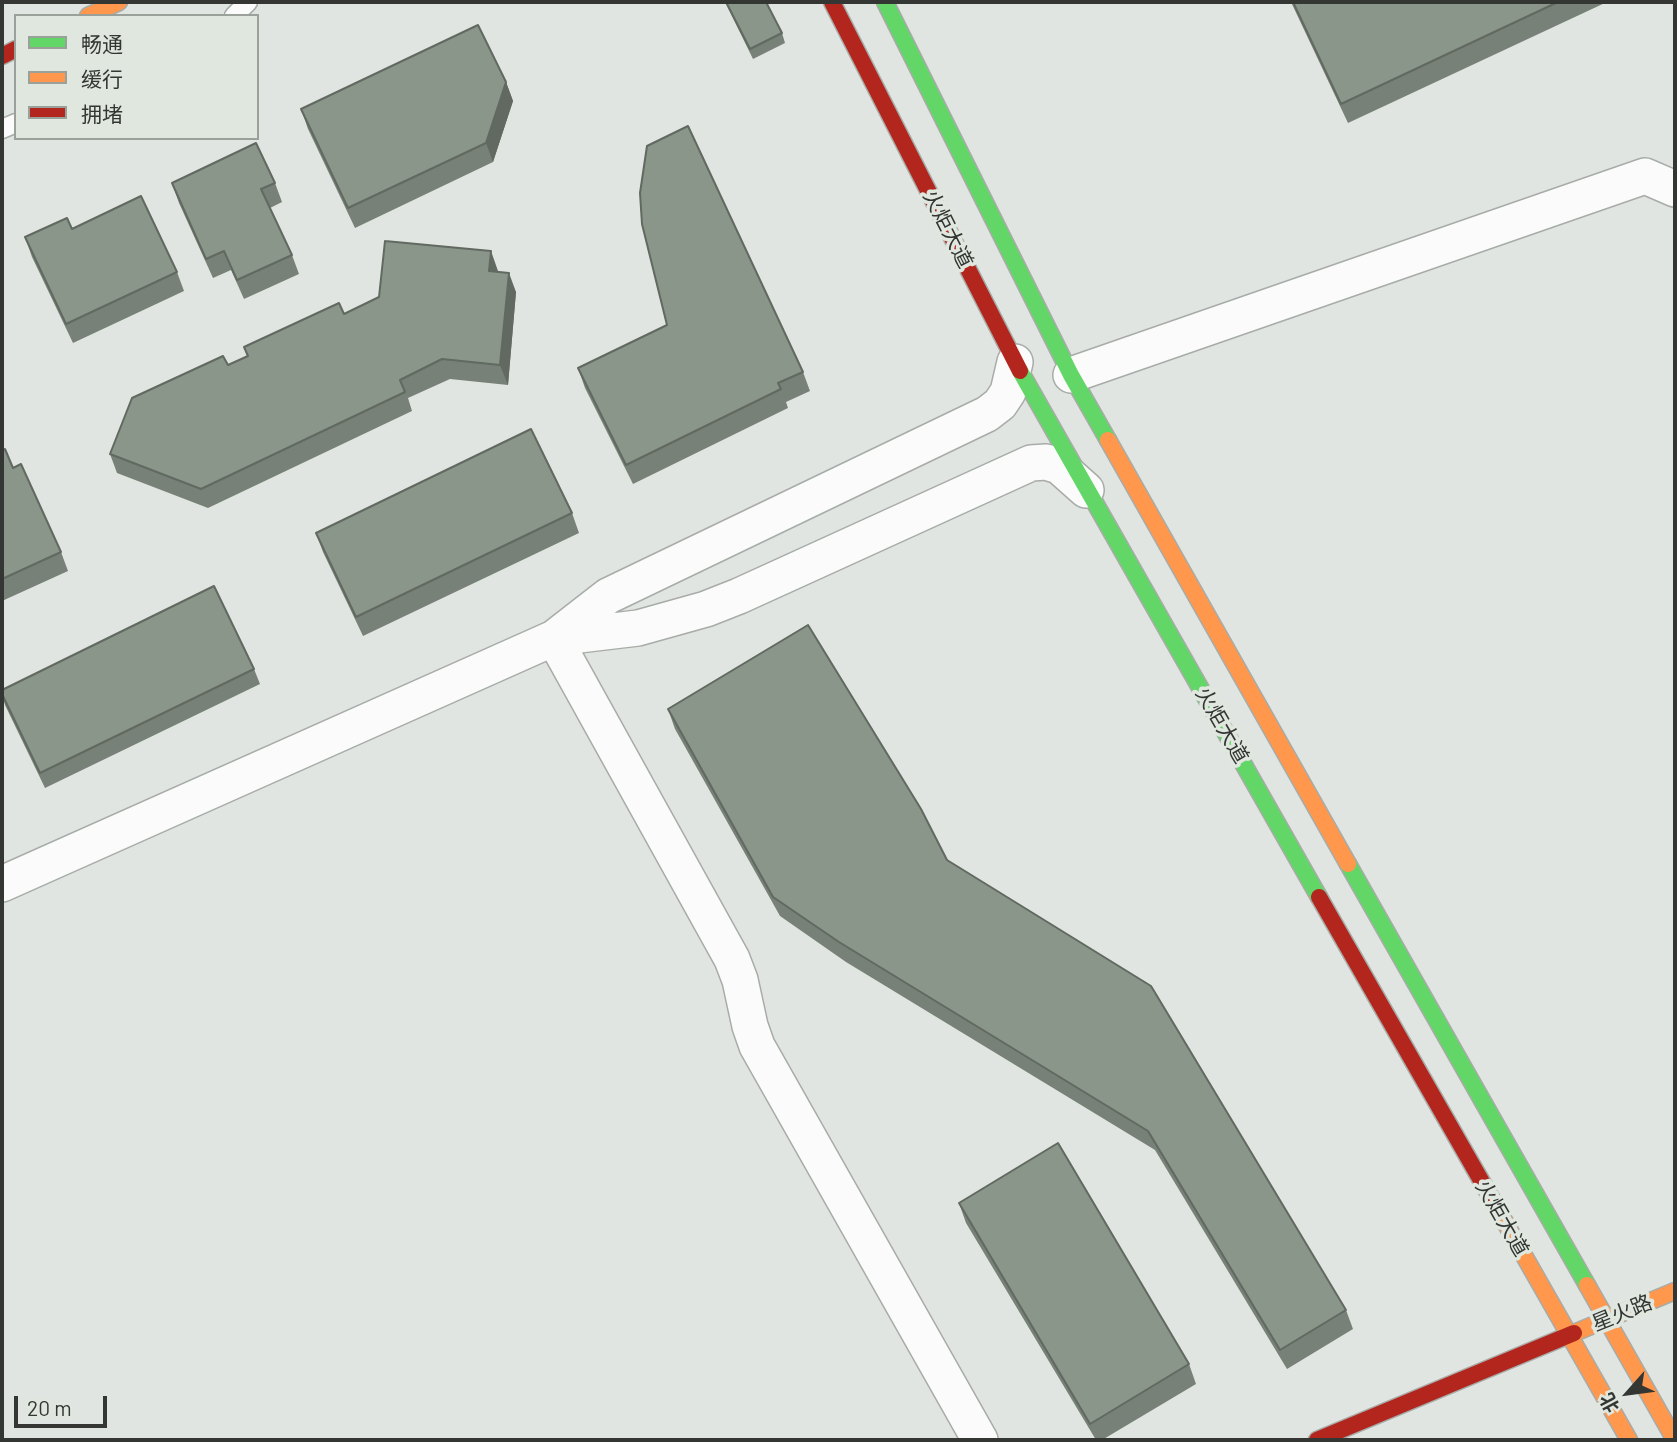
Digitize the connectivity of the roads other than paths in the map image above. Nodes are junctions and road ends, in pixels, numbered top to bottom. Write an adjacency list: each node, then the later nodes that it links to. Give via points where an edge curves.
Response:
1 (118, 2): 5 (main road)
2 (248, 2): 6 (lane)
3 (832, 2): 8 (main road, 火炬大道)
4 (885, 2): 9 (main road, 火炬大道)
5 (92, 14)
6 (235, 14)
7 (1675, 189): 9 (street, via 1645,176)
8 (1015, 362): 10 (main road, 火炬大道); 11 (street, via 1008,392 987,414 608,596)
9 (1071, 375): 14 (main road, 火炬大道)
10 (1090, 494): 11 (street, via 1059,466 1031,463 706,609 638,628); 15 (main road, 火炬大道)
11 (554, 638): 12 (street); 16 (street, via 732,959 757,1046)
12 (2, 884)
13 (1675, 1291): 14 (main road, 星火路)
14 (1605, 1319): 15 (main road, 星火路); 19 (main road, 火炬大道)
15 (1568, 1335): 17 (main road, 星火路); 18 (main road, 火炬大道)
16 (980, 1440)
17 (1317, 1440)
18 (1629, 1440)
19 (1675, 1440)

